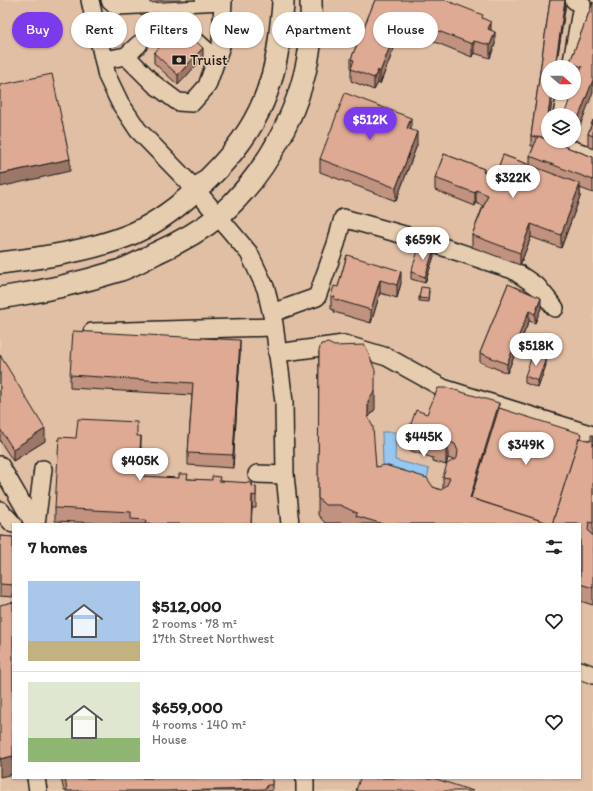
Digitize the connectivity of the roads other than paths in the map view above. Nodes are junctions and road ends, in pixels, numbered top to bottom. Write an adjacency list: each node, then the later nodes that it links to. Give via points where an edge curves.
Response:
1 (90, 0): 11 (street)
2 (110, 0): 6 (street, via 117,6)
3 (283, 0): 15 (main road, via 277,62 266,98 251,129 218,171)
4 (311, 0): 16 (main road, via 311,37 304,76 292,113 259,170)
5 (574, 0): 12 (street, via 582,5)
6 (222, 1): 10 (street, via 223,30)
7 (202, 46): 10 (street)
8 (135, 48): 9 (street)
9 (126, 56): 10 (street, via 154,84 178,102 192,103 207,86); 11 (street)
10 (216, 59)
11 (104, 60): 15 (street, via 107,76 120,103 138,130)
12 (572, 60)
13 (568, 148): 14 (street)
14 (593, 157)
15 (196, 190): 16 (street); 17 (main road, via 178,205 128,236 32,259)
16 (218, 216): 18 (main road, via 183,240 119,271 24,295); 20 (street, via 249,253 266,289)
17 (0, 263)
18 (0, 298)
19 (555, 308): 20 (street, via 538,287 513,270 422,240 343,218 317,298)
20 (273, 320): 21 (street); 22 (street)
21 (92, 332)
22 (278, 353): 23 (street, via 344,344 387,357 443,388 521,420); 27 (street, via 284,402)
23 (593, 435)
24 (0, 465): 30 (street)
25 (43, 468): 31 (street)
26 (257, 474): 27 (street)
27 (285, 475): 32 (street)
28 (0, 510): 29 (street)
29 (12, 523)
30 (34, 523)
31 (35, 523)
32 (290, 523)
33 (12, 528): 34 (street)
34 (0, 529)
35 (581, 670): 36 (street)
36 (593, 675)
37 (305, 779): 38 (street)
38 (305, 791)

